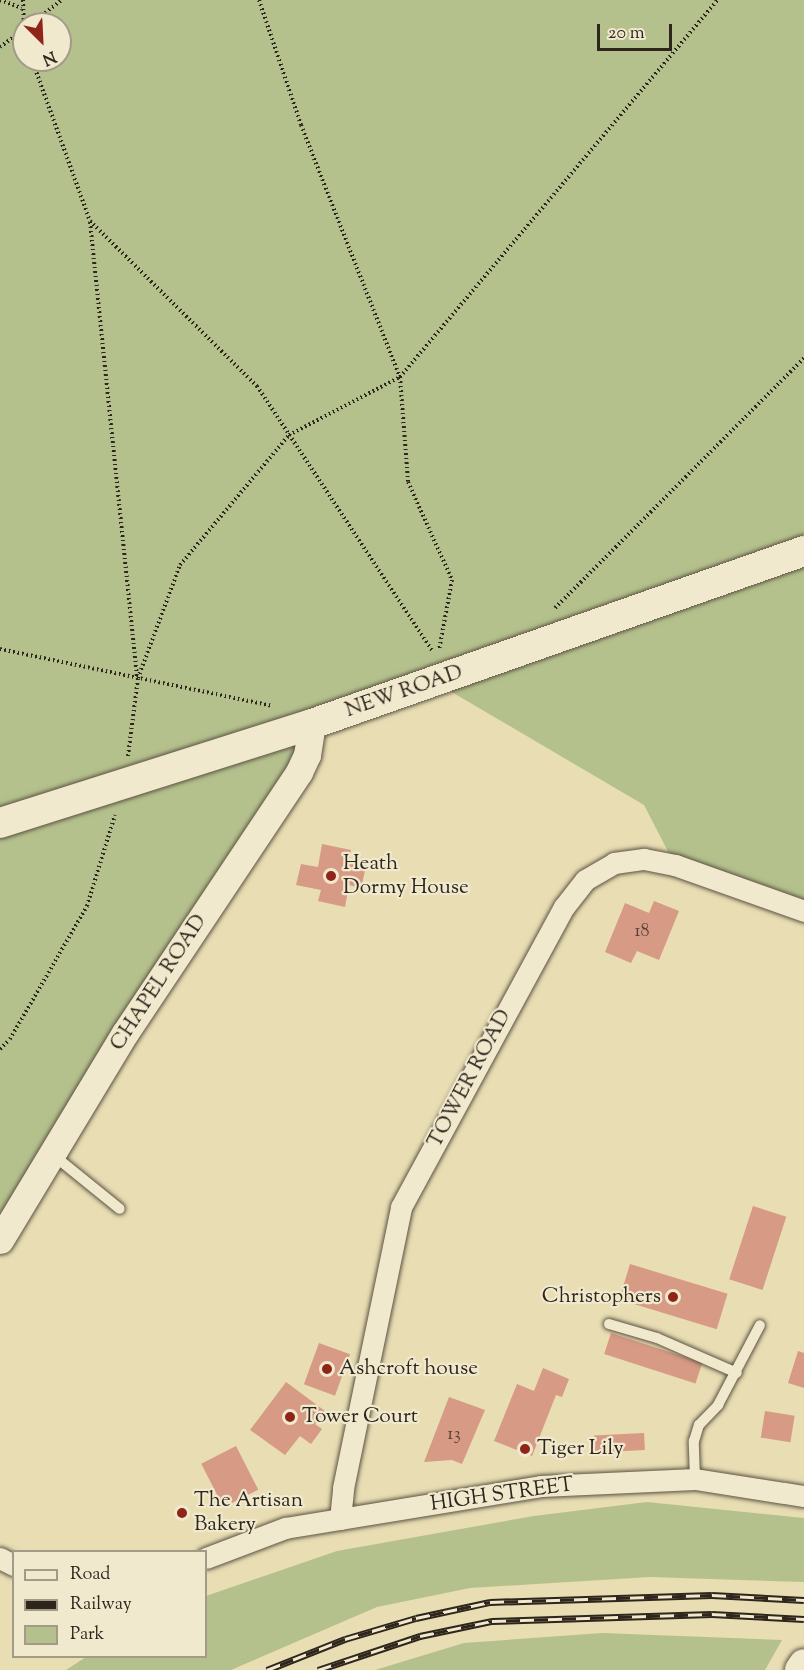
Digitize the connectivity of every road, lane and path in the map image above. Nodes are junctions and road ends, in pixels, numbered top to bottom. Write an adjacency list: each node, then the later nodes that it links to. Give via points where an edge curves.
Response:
1 (0, 0): 6 (path)
2 (23, 0): 6 (path)
3 (62, 0): 8 (path)
4 (259, 0): 12 (path, via 301,125)
5 (717, 0): 12 (path)
6 (22, 8): 7 (path)
7 (22, 12)
8 (46, 12)
9 (36, 72): 10 (path)
10 (90, 221): 13 (path, via 257,386); 17 (path)
11 (804, 358): 15 (path)
12 (400, 377): 13 (path); 13 (path, via 408,482 452,580 437,659)
13 (290, 435): 17 (path, via 180,565)
14 (804, 551): 19 (main road, NEW ROAD)
15 (550, 613)
16 (0, 649): 17 (path)
17 (138, 678): 18 (path); 20 (path)
18 (284, 709)
19 (312, 724): 20 (main road, NEW ROAD); 24 (street, CHAPEL ROAD, via 299,772 125,1033)
20 (125, 783): 21 (main road, NEW ROAD); 23 (path, via 87,906 10,1039)
21 (0, 823)
22 (804, 912): 32 (street, TOWER ROAD, via 675,865 644,859 614,863 585,880 564,907 401,1207 343,1488)
23 (0, 1049)
24 (52, 1154): 25 (lane); 26 (street, CHAPEL ROAD)
25 (120, 1209)
26 (0, 1240)
27 (609, 1324): 29 (lane, via 657,1338)
28 (760, 1325): 29 (lane)
29 (737, 1373): 30 (lane, via 718,1405 699,1425 694,1441)
30 (695, 1479): 31 (street, HIGH STREET); 32 (street, HIGH STREET, via 541,1486)
31 (804, 1496)
32 (340, 1519): 33 (street, HIGH STREET, via 285,1528)
33 (207, 1558)
34 (804, 1664): 35 (main road)
35 (800, 1670)

